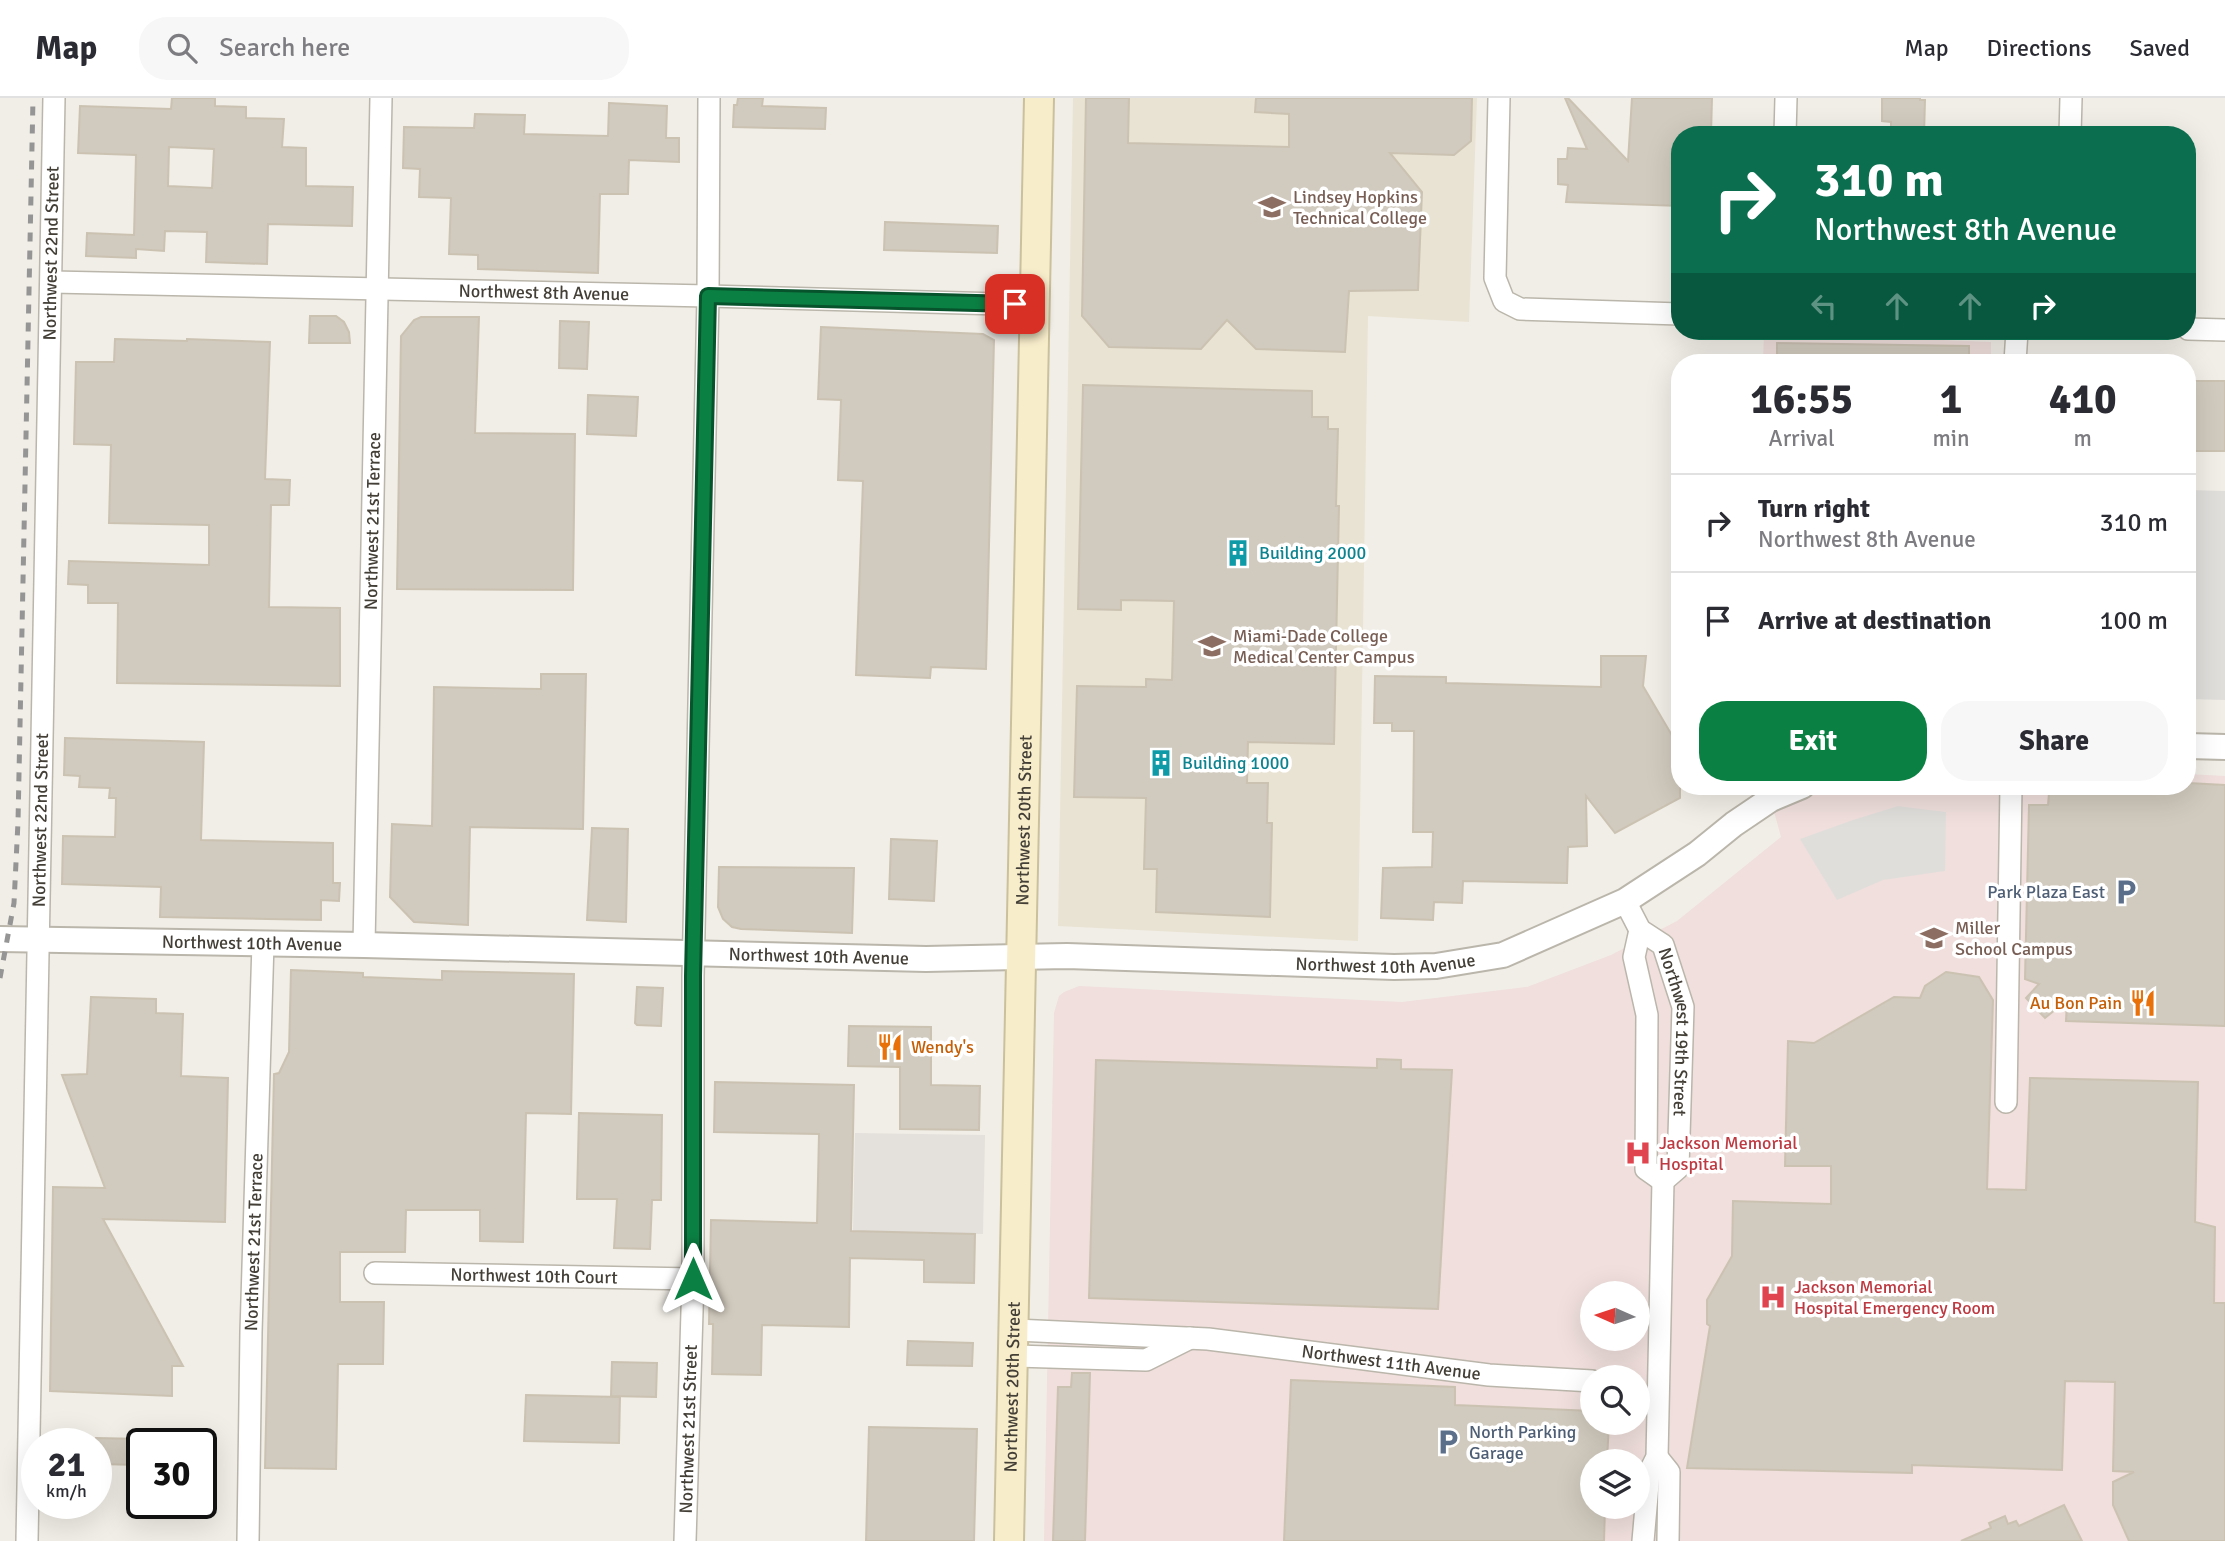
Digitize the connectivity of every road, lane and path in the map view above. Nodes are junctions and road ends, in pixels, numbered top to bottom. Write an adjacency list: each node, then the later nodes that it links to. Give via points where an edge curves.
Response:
1 (54, 98): 10 (street, Northwest 22nd Street)
2 (381, 98): 11 (street, Northwest 21st Terrace)
3 (709, 98): 12 (street, Northwest 21st Street)
4 (1039, 98): 13 (main road, Northwest 20th Street)
5 (1499, 98): 14 (street, via 1495,278 1504,301 1520,309)
6 (1786, 98): 8 (street)
7 (2071, 98): 9 (street)
8 (1785, 126)
9 (2070, 126)
10 (52, 282): 11 (street, Northwest 8th Avenue); 24 (street, Northwest 22nd Street)
11 (377, 289): 12 (street, Northwest 8th Avenue); 26 (street, Northwest 21st Terrace)
12 (708, 296): 13 (street, Northwest 8th Avenue); 27 (street, Northwest 21st Street)
13 (1034, 305): 28 (main road, Northwest 20th Street)
14 (1671, 314)
15 (2196, 329): 16 (street)
16 (2225, 330)
17 (2196, 746): 18 (street)
18 (2225, 747)
19 (1781, 795): 21 (street, Northwest 10th Avenue)
20 (2011, 795): 29 (street)
21 (1625, 901): 22 (street, Northwest 19th Street); 28 (street, Northwest 10th Avenue, via 1503,955 1436,966)
22 (1640, 930): 30 (street, Northwest 19th Street, via 1634,957 1647,1015 1646,1169); 30 (street, Northwest 19th Street, via 1663,945 1683,1007 1678,1168)
23 (0, 939): 24 (street, Northwest 10th Avenue)
24 (38, 939): 25 (street, Northwest 10th Avenue); 38 (street, Northwest 22nd Street)
25 (263, 943): 26 (street, Northwest 10th Avenue); 39 (street, Northwest 21st Terrace)
26 (364, 945): 27 (street, Northwest 10th Avenue)
27 (694, 954): 28 (street, Northwest 10th Avenue); 32 (street, Northwest 21st Street)
28 (1022, 957): 33 (main road, Northwest 20th Street)
29 (2006, 1102)
30 (1663, 1181): 34 (street, Northwest 19th Street)
31 (375, 1273): 32 (street, Northwest 10th Court)
32 (693, 1279): 40 (street, Northwest 21st Street)
33 (1014, 1343): 35 (street, Northwest 11th Avenue, via 1161,1335 1489,1375); 41 (main road, Northwest 20th Street)
34 (1649, 1365)
35 (1580, 1380)
36 (1650, 1399): 37 (street, Northwest 19th Street)
37 (1657, 1457): 42 (street, Northwest 19th Street, via 1649,1473); 43 (street, Northwest 19th Street, via 1670,1472)
38 (27, 1541)
39 (248, 1541)
40 (684, 1541)
41 (1009, 1541)
42 (1643, 1541)
43 (1668, 1541)

